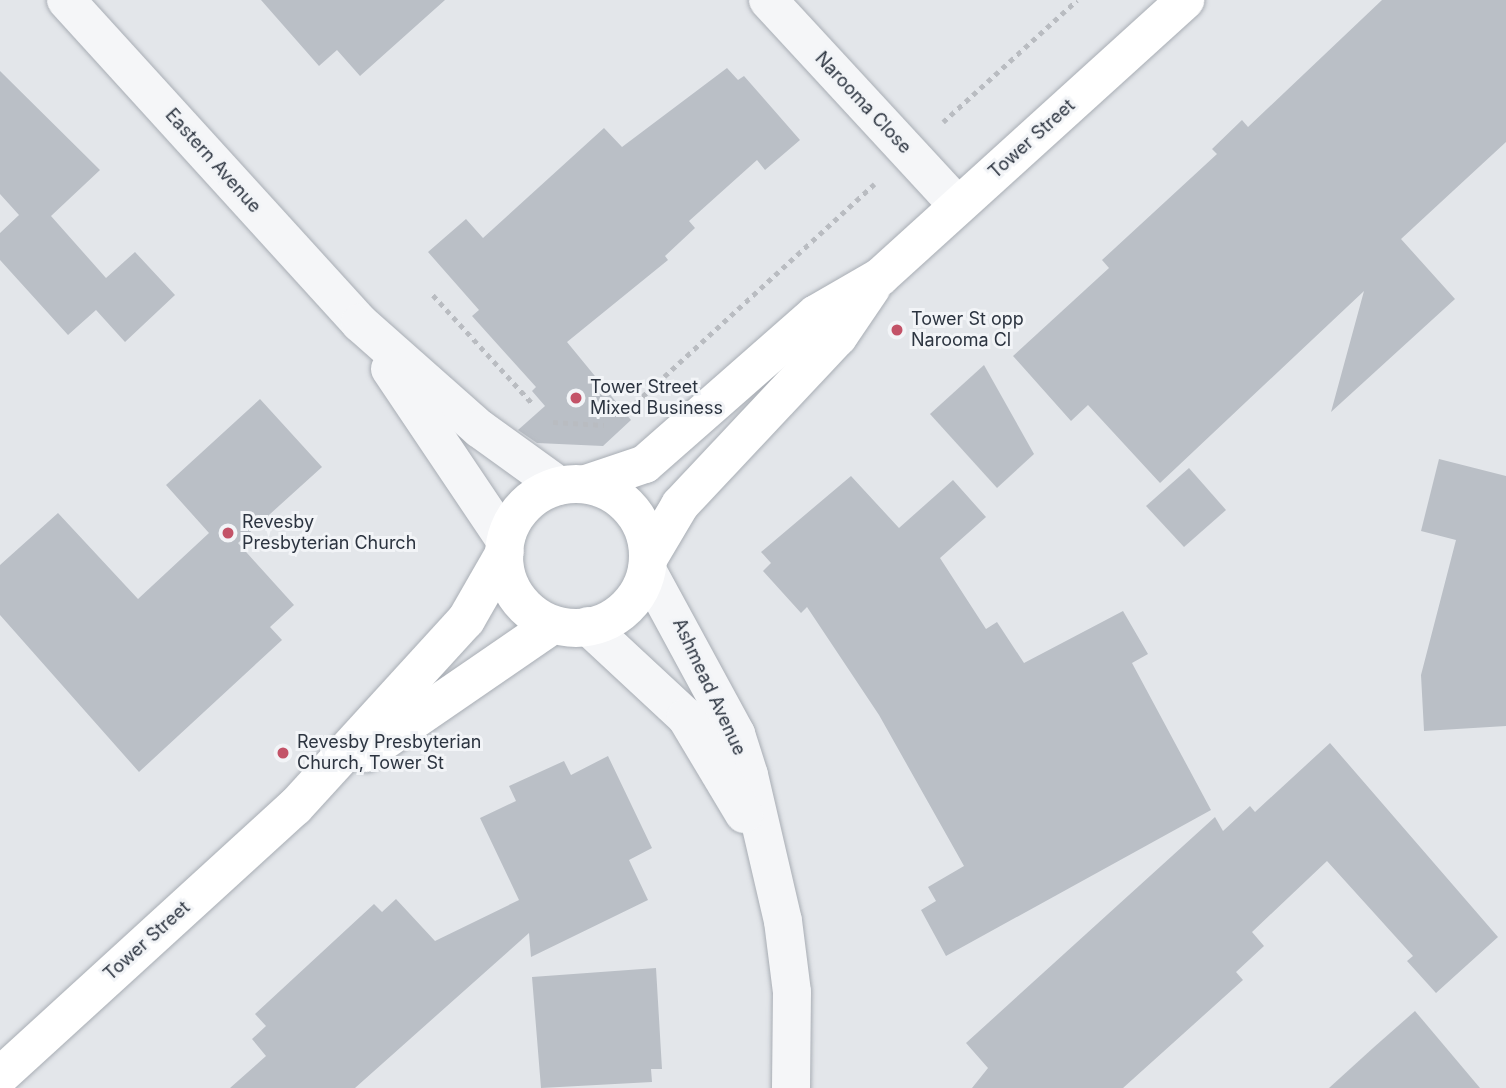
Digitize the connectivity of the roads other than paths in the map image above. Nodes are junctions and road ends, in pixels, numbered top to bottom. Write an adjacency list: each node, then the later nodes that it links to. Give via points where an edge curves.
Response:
1 (66, 0): 6 (street, Eastern Avenue)
2 (768, 0): 4 (street, Narooma Close)
3 (1185, 0): 4 (main road, Tower Street)
4 (958, 206): 5 (main road, Tower Street)
5 (880, 277): 7 (main road, Tower Street, via 816,314 645,464); 9 (main road, Tower Street, via 838,337 680,505)
6 (360, 323): 7 (street, Eastern Avenue, via 480,429); 8 (street, Eastern Avenue)
7 (573, 485): 8 (main road, via 535,496 516,515); 9 (main road, via 632,509 645,532)
8 (505, 546): 10 (main road, via 513,591); 11 (main road, Tower Street, via 466,620)
9 (647, 564): 10 (main road, via 627,607); 12 (street, Ashmead Avenue, via 736,734)
10 (570, 625): 11 (main road, Tower Street); 12 (street, Ashmead Avenue, via 686,717)
11 (295, 807): 13 (main road, Tower Street)
12 (765, 852): 14 (street, Ashmead Avenue, via 792,992)
13 (0, 1076)
14 (791, 1088)

